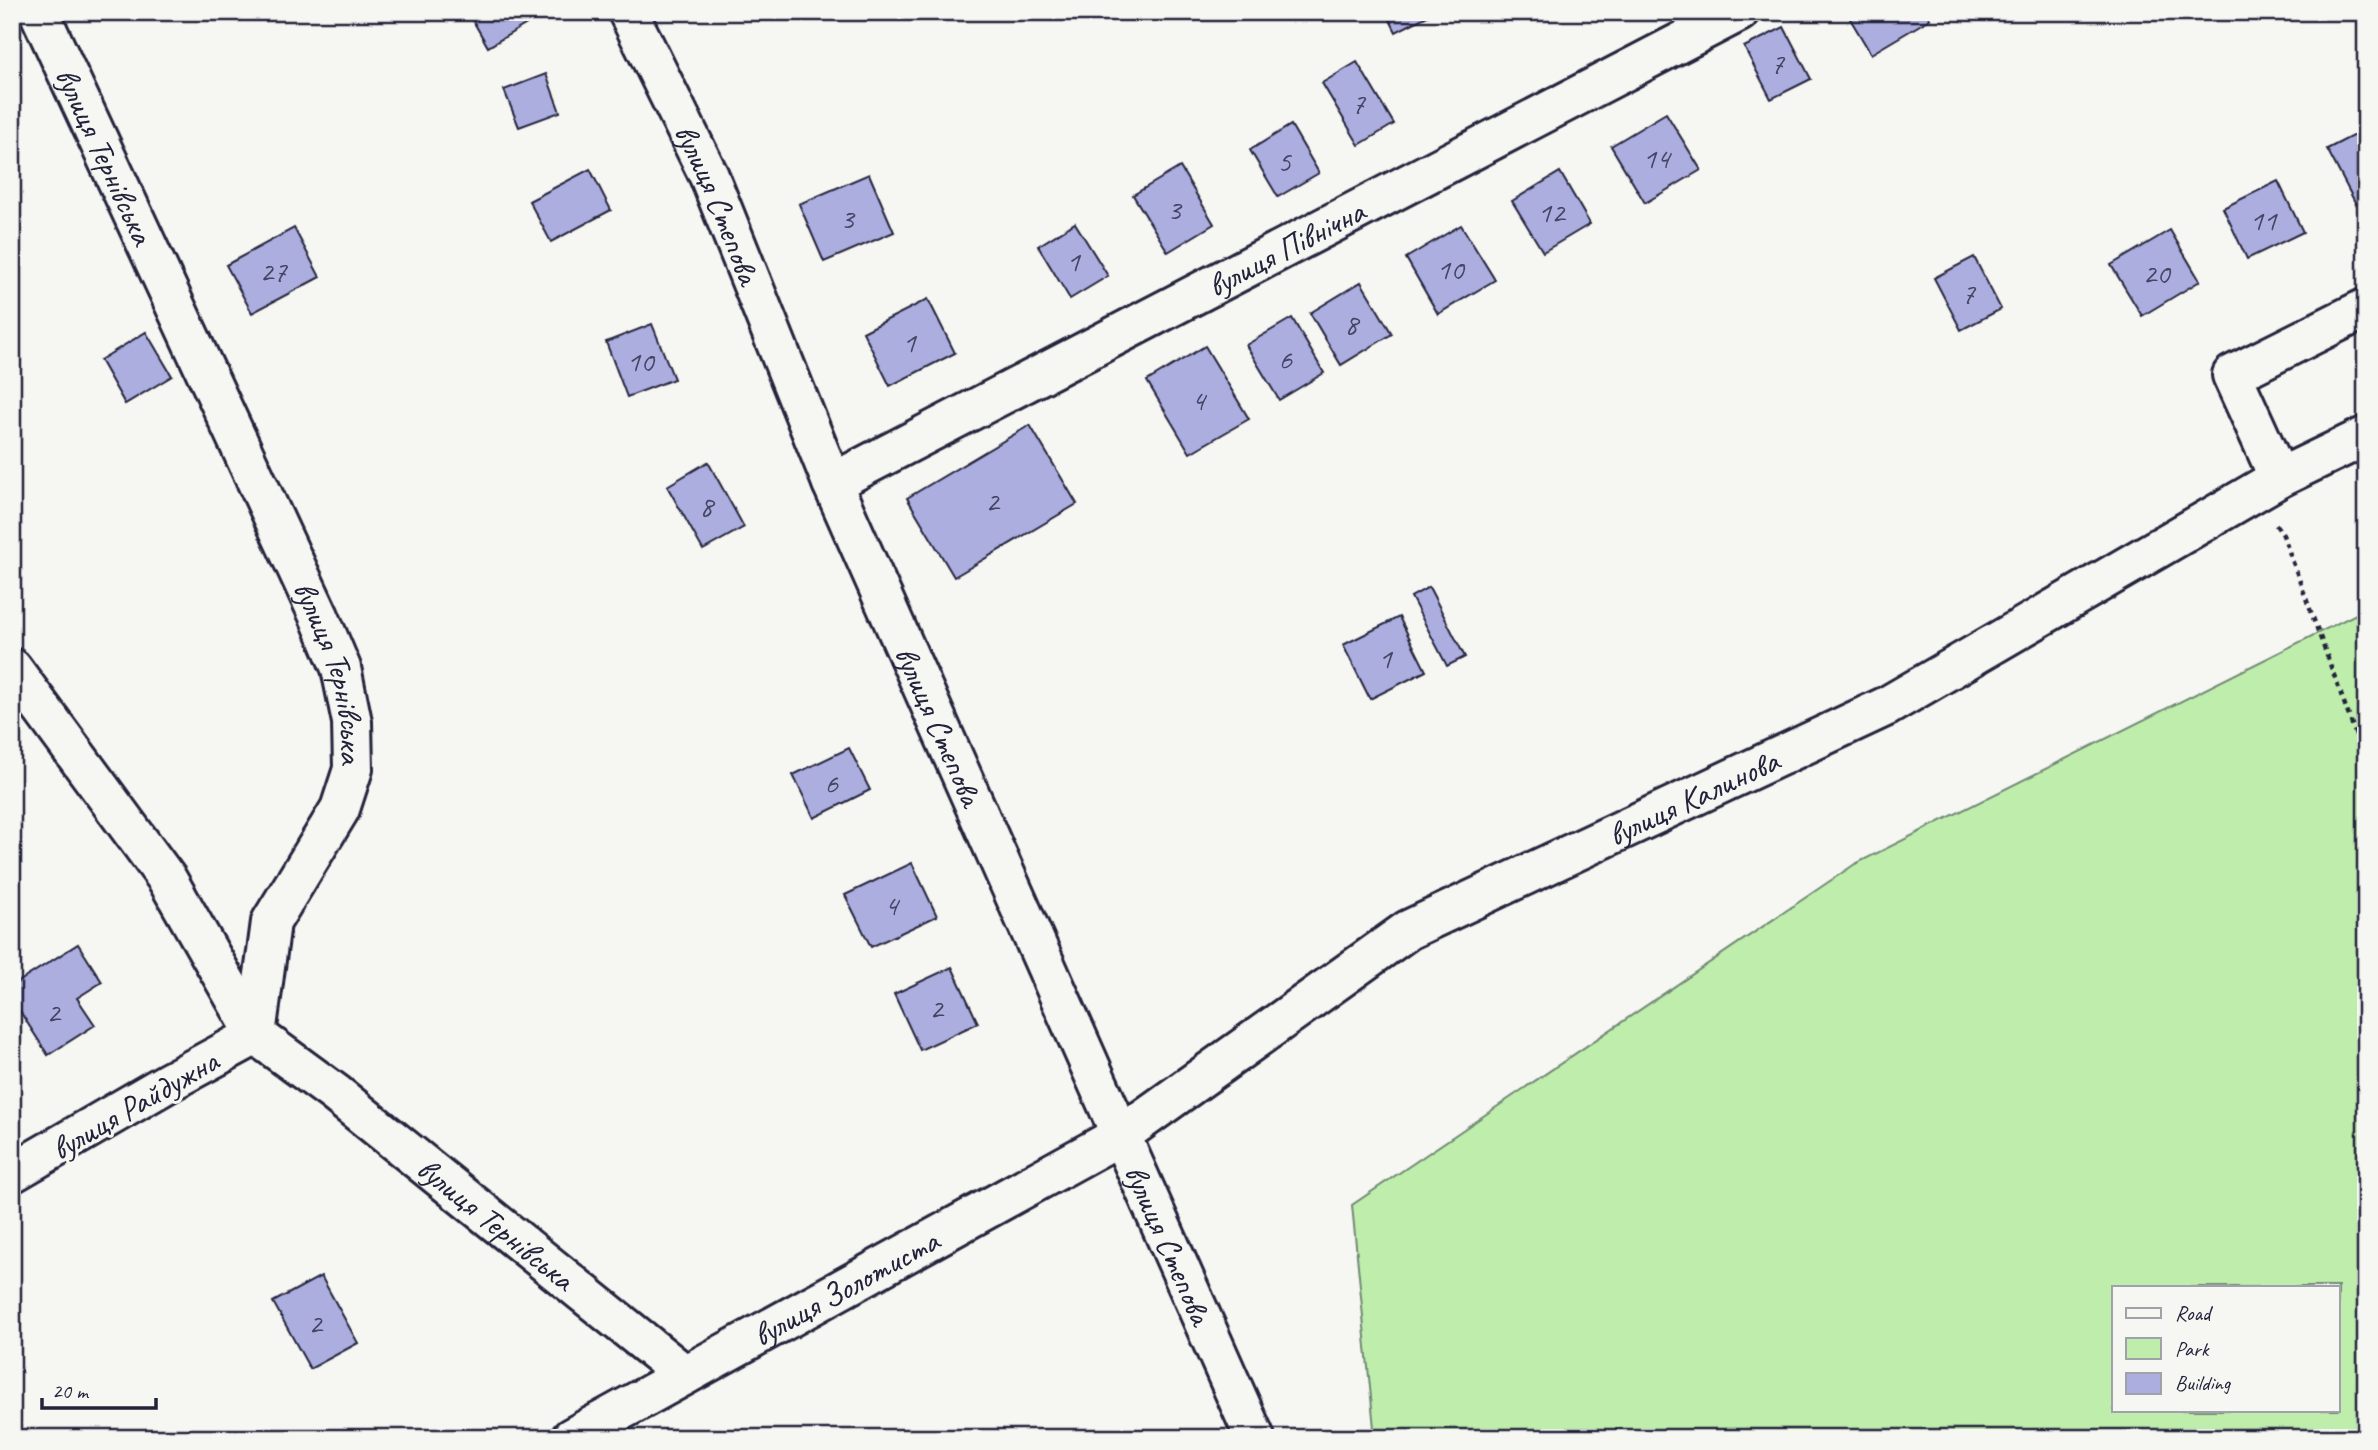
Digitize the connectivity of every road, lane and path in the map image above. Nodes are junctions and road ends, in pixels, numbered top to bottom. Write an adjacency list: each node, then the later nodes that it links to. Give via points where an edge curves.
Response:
1 (39, 12): 10 (street, вулиця Тернівська, via 341,667 352,722 353,769 340,809 271,922)
2 (628, 12): 6 (street, вулиця Степова, via 709,176)
3 (1739, 12): 6 (street, вулиця Північна)
4 (2366, 308): 7 (street, via 2232,375)
5 (2366, 436): 7 (street, вулиця Калинова)
6 (832, 484): 11 (street, вулиця Степова)
7 (2267, 485): 9 (path); 11 (street, вулиця Калинова, via 1887,706 1408,930)
8 (12, 668): 10 (street, via 167,879)
9 (2366, 763)
10 (256, 1035): 12 (street, вулиця Райдужна); 13 (street, вулиця Тернівська, via 335,1093)
11 (1121, 1135): 13 (street, вулиця Золотиста); 15 (street, вулиця Степова)
12 (12, 1173)
13 (685, 1375): 14 (street, вулиця Золотиста)
14 (571, 1438)
15 (1255, 1438)

